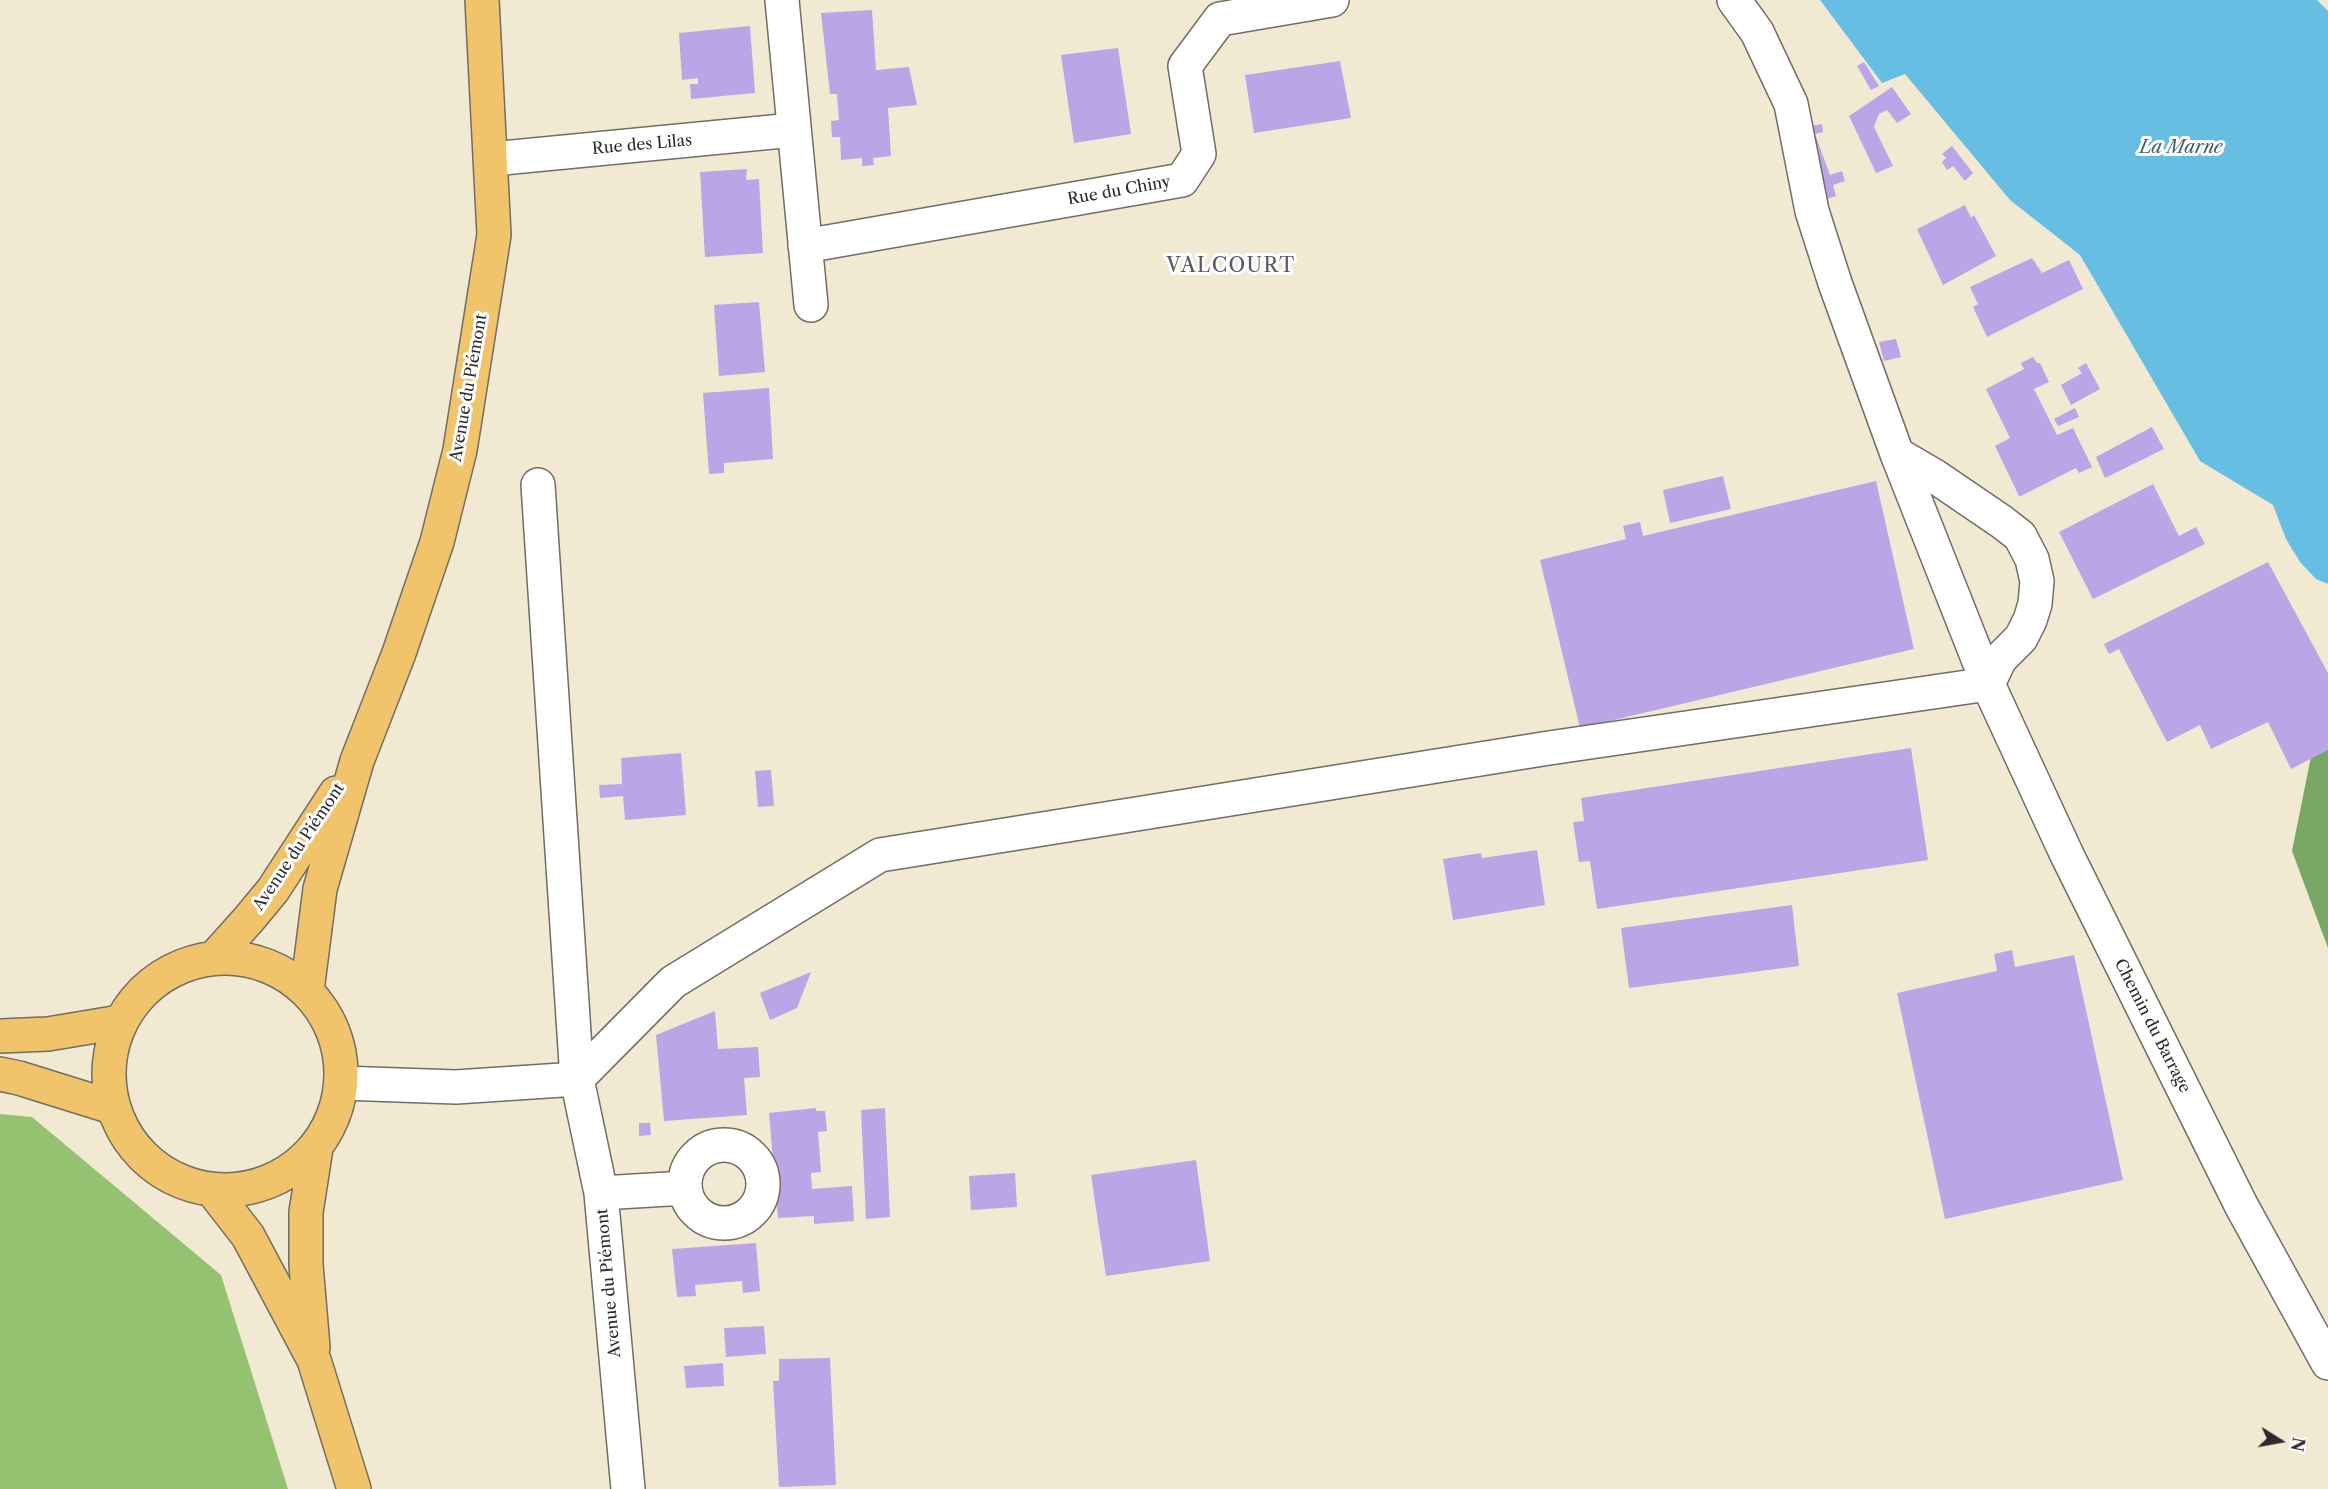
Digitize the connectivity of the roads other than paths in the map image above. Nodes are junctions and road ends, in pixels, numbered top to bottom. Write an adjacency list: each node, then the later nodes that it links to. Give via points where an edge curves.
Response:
1 (482, 0): 6 (main road, Avenue du Piémont)
2 (782, 0): 5 (street)
3 (1332, 0): 7 (street, Rue du Chiny, via 1220,19 1185,66 1199,154 1182,180)
4 (1734, 0): 9 (street, Chemin du Barrage, via 1757,32 1791,105 1812,211)
5 (793, 130): 6 (street, Rue des Lilas); 7 (street)
6 (492, 159): 12 (main road, Avenue du Piémont, via 494,235 460,450 437,542)
7 (805, 246): 8 (street)
8 (811, 305)
9 (1897, 454): 11 (street, Chemin du Barrage); 11 (street, via 2020,536 2032,559 2037,581 2030,620 2021,638 2000,659)
10 (538, 485): 18 (street, Avenue du Piémont)
11 (1988, 684): 18 (street, via 1537,750 880,855 673,982); 26 (street, Chemin du Barrage, via 2067,855 2236,1194)
12 (357, 761): 13 (main road, Avenue du Piémont, via 273,890); 14 (main road, Avenue du Piémont, via 320,889)
13 (214, 958): 14 (main road, via 254,961 274,968); 15 (main road, via 168,973 144,990)
14 (307, 991): 19 (main road, via 327,1018 339,1049)
15 (120, 1022): 16 (main road, via 48,1034); 20 (main road, via 108,1064)
16 (0, 1036)
17 (0, 1074): 20 (main road)
18 (577, 1079): 19 (street, via 456,1087); 24 (street, Avenue du Piémont)
19 (341, 1083): 21 (main road, via 337,1106)
20 (112, 1107): 23 (main road, via 127,1138 150,1165 180,1182)
21 (316, 1148): 23 (main road, via 303,1162 270,1182); 25 (main road, via 306,1212)
22 (685, 1188): 24 (street)
23 (213, 1191): 25 (main road, via 248,1236)
24 (601, 1193): 28 (street, Avenue du Piémont)
25 (314, 1360): 27 (main road)
26 (2328, 1363)
27 (354, 1489)
28 (628, 1489)

